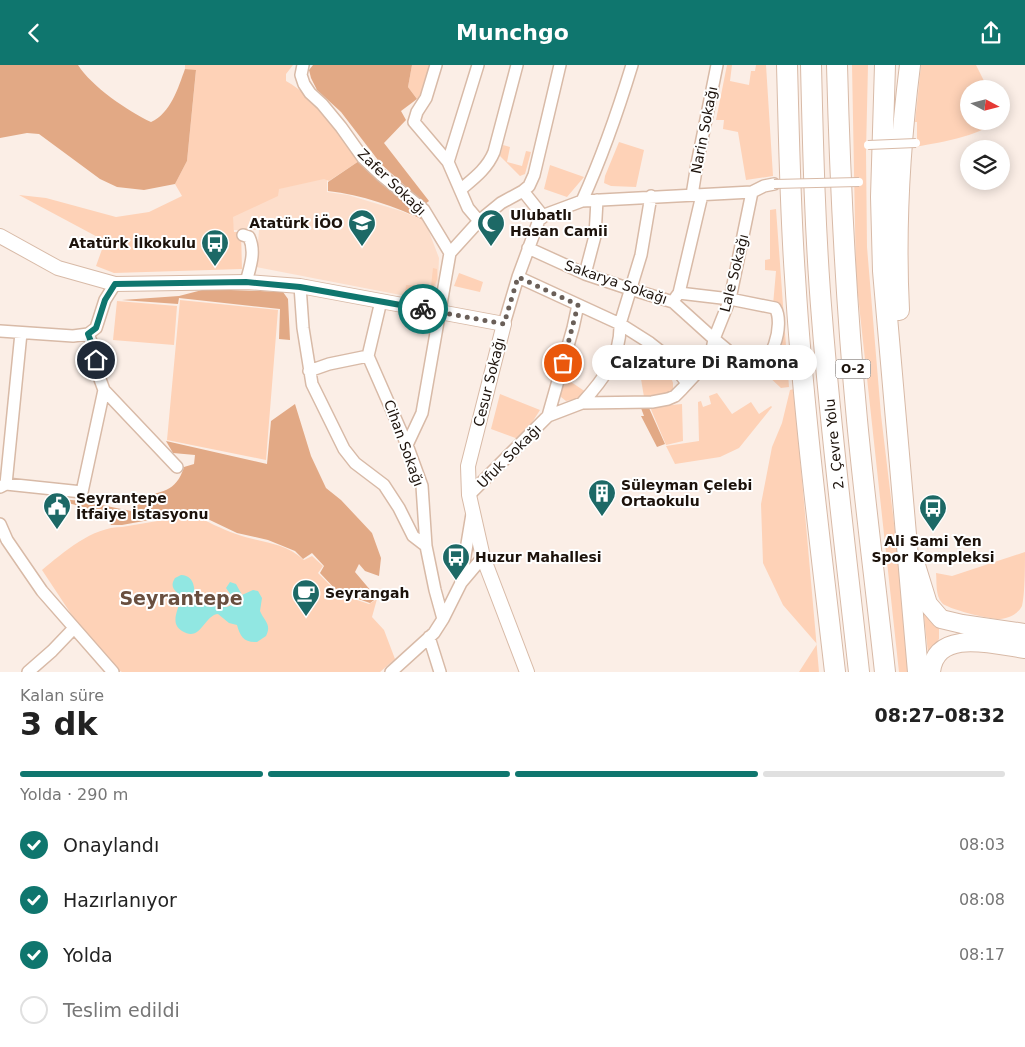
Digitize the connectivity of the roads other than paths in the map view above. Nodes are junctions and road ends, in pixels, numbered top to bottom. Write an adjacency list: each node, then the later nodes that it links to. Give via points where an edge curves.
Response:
1 (303, 65): 30 (street, Zafer Sokağı, via 300,75 310,93 341,127 363,158 424,210)
2 (436, 65): 15 (street, via 426,98 414,122)
3 (478, 65): 15 (street)
4 (517, 65): 18 (street, via 491,160)
5 (560, 65): 19 (street, via 534,175)
6 (632, 65): 24 (street)
7 (717, 65): 21 (street, Narin Sokağı)
8 (787, 65): 77 (highway, via 799,333)
9 (811, 65): 78 (highway, 2. Çevre Yolu / O-2, via 822,317)
10 (837, 65): 79 (highway, 2. Çevre Yolu / O-2, via 842,223 850,338)
11 (910, 65): 58 (highway, via 898,242 906,441)
12 (886, 69): 58 (highway, via 881,236)
13 (916, 143): 14 (street, bridge)
14 (868, 145)
15 (448, 163): 18 (street)
16 (859, 182): 17 (street, bridge)
17 (774, 184): 20 (street)
18 (460, 190): 26 (street, via 468,208)
19 (523, 191): 25 (street); 26 (street)
20 (752, 192): 21 (street); 38 (street, Lale Sokağı)
21 (697, 195): 22 (street); 37 (street, Narin Sokağı)
22 (651, 196): 23 (street); 36 (street, via 641,255)
23 (597, 199): 24 (street); 31 (street, via 595,236)
24 (582, 201): 25 (street)
25 (543, 216): 29 (street, Cesur Sokağı)
26 (479, 221): 30 (street)
27 (243, 235): 33 (street, via 250,237 253,245)
28 (0, 237): 34 (street, via 58,268)
29 (528, 248): 31 (street, Sakarya Sokağı); 32 (street, Cesur Sokağı)
30 (450, 253): 41 (street)
31 (585, 274): 36 (street, Sakarya Sokağı)
32 (518, 277): 40 (street); 42 (street, Cesur Sokağı)
33 (246, 282): 34 (street); 35 (street)
34 (115, 284): 46 (street, via 105,300 96,328)
35 (300, 287): 39 (street); 49 (street)
36 (630, 289): 37 (street, Sakarya Sokağı); 43 (street)
37 (676, 297): 38 (street, Sakarya Sokağı); 47 (street, Sakarya Sokağı)
38 (730, 299): 47 (street, Lale Sokağı); 47 (street, Sakarya Sokağı, via 774,308 778,316 773,347 768,359 759,367 750,369)
39 (381, 301): 41 (street); 48 (street)
40 (578, 305): 43 (street); 53 (street, Ufuk Sokağı)
41 (440, 311): 42 (street); 54 (street, via 422,413)
42 (504, 324): 57 (street, Cesur Sokağı, via 468,467)
43 (620, 324): 50 (street, via 664,354); 52 (street, via 620,335 607,373)
44 (0, 331): 45 (street)
45 (21, 333): 46 (street); 56 (street)
46 (88, 334): 51 (street)
47 (714, 339): 50 (street, Lale Sokağı, via 712,350)
48 (368, 356): 49 (street); 54 (street, Cihan Sokağı)
49 (309, 371): 62 (street, via 344,449 355,463 384,485 413,536)
50 (688, 383): 52 (street, Lale Sokağı, via 675,396 660,401)
51 (104, 390): 55 (street); 56 (street, via 82,491)
52 (582, 403): 53 (street, Ufuk Sokağı)
53 (548, 416): 57 (street, Ufuk Sokağı)
54 (407, 445): 62 (street, Cihan Sokağı, via 422,486)
55 (176, 467)
56 (3, 485)
57 (469, 495): 59 (street, Cesur Sokağı)
58 (903, 502): 61 (highway)
59 (473, 513): 63 (street, Cesur Sokağı); 64 (street)
60 (0, 524): 67 (street, via 7,541 42,591)
61 (906, 538): 66 (main road, via 928,604 936,615); 80 (highway)
62 (426, 546): 65 (street, Cihan Sokağı)
63 (483, 557): 64 (street); 76 (street, Cesur Sokağı)
64 (461, 583): 65 (street)
65 (444, 619): 69 (street)
66 (947, 621): 68 (main road); 70 (main road, via 943,632)
67 (74, 628): 72 (street); 73 (street)
68 (1025, 633)
69 (429, 637): 74 (street); 75 (street)
70 (946, 646): 71 (main road, via 967,642); 81 (main road, via 931,664)
71 (1025, 649)
72 (28, 672)
73 (113, 672)
74 (391, 672)
75 (440, 672)
76 (527, 672)
77 (834, 672)
78 (859, 672)
79 (885, 672)
80 (918, 672)
81 (931, 672)

